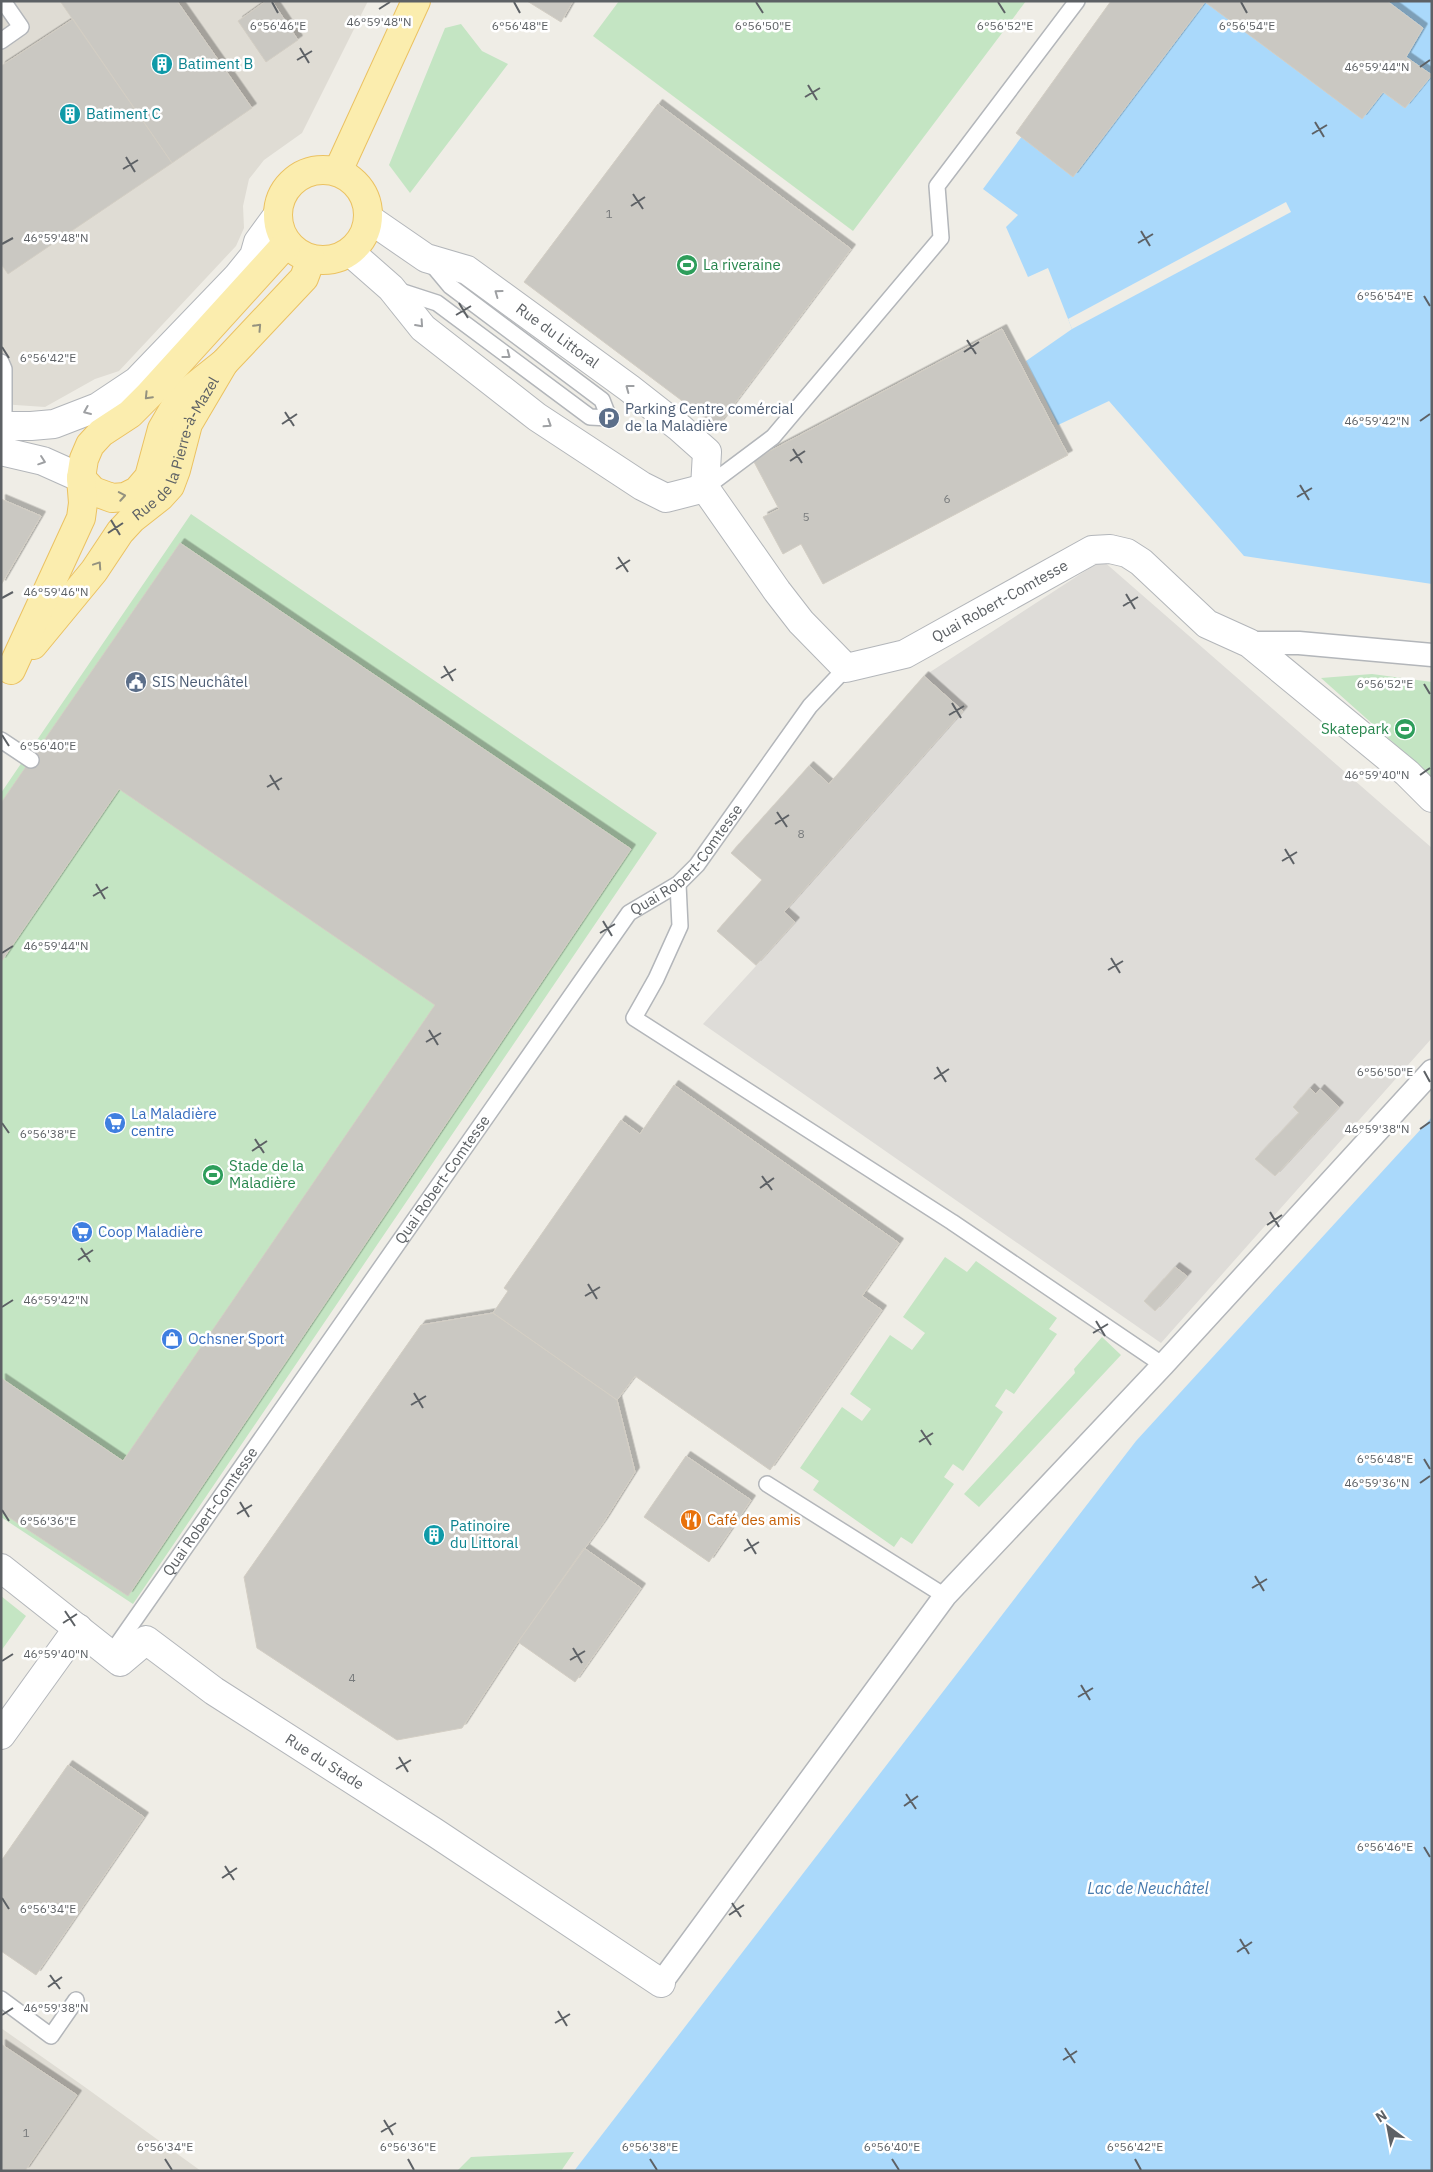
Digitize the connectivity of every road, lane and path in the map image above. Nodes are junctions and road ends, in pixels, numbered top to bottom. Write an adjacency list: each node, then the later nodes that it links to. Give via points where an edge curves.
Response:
1 (4, 1): 4 (lane, via 21,27)
2 (416, 1): 5 (main road)
3 (1077, 1): 19 (lane, via 937,186 941,238 773,437)
4 (1, 41)
5 (338, 171): 6 (main road, via 311,170 300,175 283,192); 7 (main road, via 357,184 364,194)
6 (277, 216): 8 (main road, via 278,226); 13 (street, via 258,242 254,256)
7 (368, 218): 9 (main road, via 362,238); 10 (street, Rue du Littoral)
8 (287, 243): 11 (main road); 16 (main road, Rue de la Pierre-à-Mazel)
9 (350, 252): 11 (main road, via 338,258); 12 (street)
10 (426, 258): 12 (lane, one-way to 10, via 437,303 590,417 609,418 602,400 450,286); 19 (street, Rue du Littoral, one-way to 10, via 707,452 680,428 467,270)
11 (311, 259): 15 (main road, Rue de la Pierre-à-Mazel, one-way to 11, via 304,278)
12 (391, 288): 19 (street, one-way to 19, via 423,328 537,417 642,486 666,498)
13 (217, 298): 16 (street); 17 (street, one-way to 17, via 137,380 98,407 54,424)
14 (1, 362): 17 (lane, via 4,368)
15 (224, 363): 18 (main road, Rue de la Pierre-à-Mazel, one-way to 15, via 93,491 112,498 137,492 149,477 162,429 180,398); 23 (main road, Rue de la Pierre-à-Mazel, one-way to 15, via 94,572 120,532 170,486 188,424)
16 (174, 368): 18 (main road, Rue de la Pierre-à-Mazel, one-way to 18, via 130,414 101,433 84,459)
17 (2, 434): 18 (street, one-way to 18, via 43,461)
18 (80, 478): 23 (main road, Rue de la Pierre-à-Mazel, via 84,503 81,518)
19 (705, 488): 22 (street, via 801,622)
20 (1249, 642): 21 (street, via 1299,643); 22 (street, Quai Robert-Comtesse, via 1207,624 1141,562 1127,553 1110,549 1092,550 905,654); 26 (street, Quai Robert-Comtesse, via 1407,773)
21 (1432, 655)
22 (846, 668): 27 (lane, Quai Robert-Comtesse, via 810,706 697,865)
23 (6, 678)
24 (1, 740): 25 (lane)
25 (31, 760)
26 (1432, 798)
27 (678, 884): 29 (lane, via 680,926 634,1018 952,1222); 34 (lane, Quai Robert-Comtesse, via 629,913)
28 (1432, 1071): 29 (street)
29 (1163, 1365): 32 (street)
30 (767, 1484): 32 (lane)
31 (1, 1568): 33 (street)
32 (945, 1596): 36 (street)
33 (78, 1628): 34 (street); 35 (street)
34 (110, 1655): 36 (street, Rue du Stade, via 120,1662 146,1640 214,1691)
35 (1, 1735)
36 (661, 1984)
37 (1, 1999): 38 (lane, via 51,2036)
38 (76, 2000)

